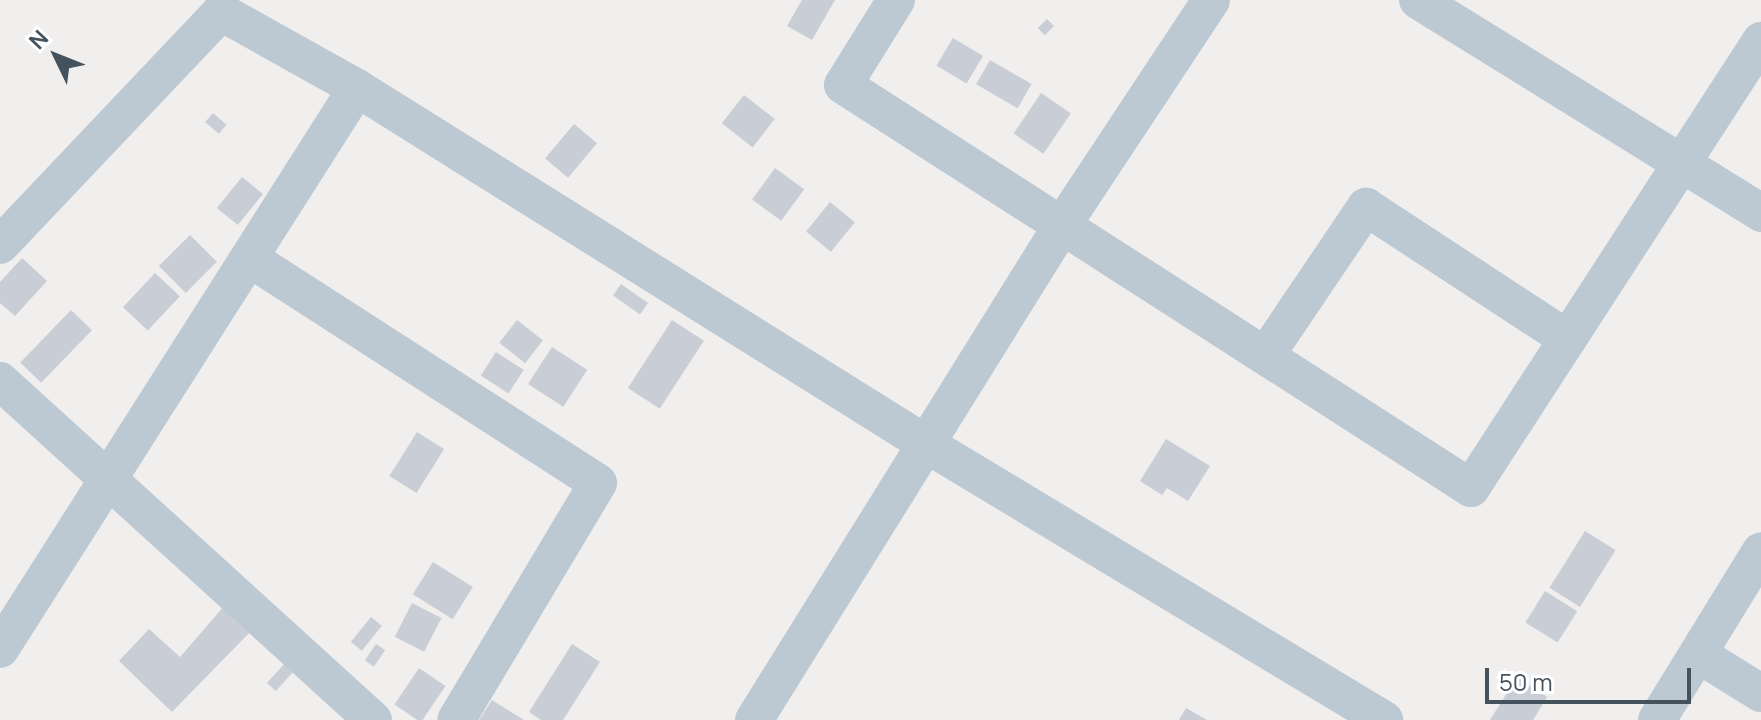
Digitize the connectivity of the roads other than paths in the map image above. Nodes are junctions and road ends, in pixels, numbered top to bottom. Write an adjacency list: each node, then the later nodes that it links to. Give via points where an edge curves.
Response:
1 (896, 0): 8 (street, via 843,85)
2 (1211, 0): 8 (street)
3 (1418, 0): 6 (street)
4 (1761, 41): 6 (street)
5 (357, 88): 9 (street, via 221,12); 10 (street); 14 (street)
6 (1681, 164): 7 (street); 11 (street)
7 (1761, 213)
8 (1063, 224): 12 (street); 14 (street)
9 (0, 245)
10 (249, 258): 15 (street); 21 (street, via 598,483)
11 (1568, 339): 12 (street, via 1366,207); 12 (street, via 1471,488)
12 (1266, 355)
13 (0, 381): 15 (street)
14 (926, 444): 22 (street); 23 (street)
15 (107, 482): 17 (street); 20 (street)
16 (1761, 551): 18 (street)
17 (0, 649)
18 (1698, 654): 19 (street); 24 (street)
19 (1761, 693)
20 (373, 720)
21 (456, 720)
22 (754, 720)
23 (1384, 720)
24 (1657, 720)

